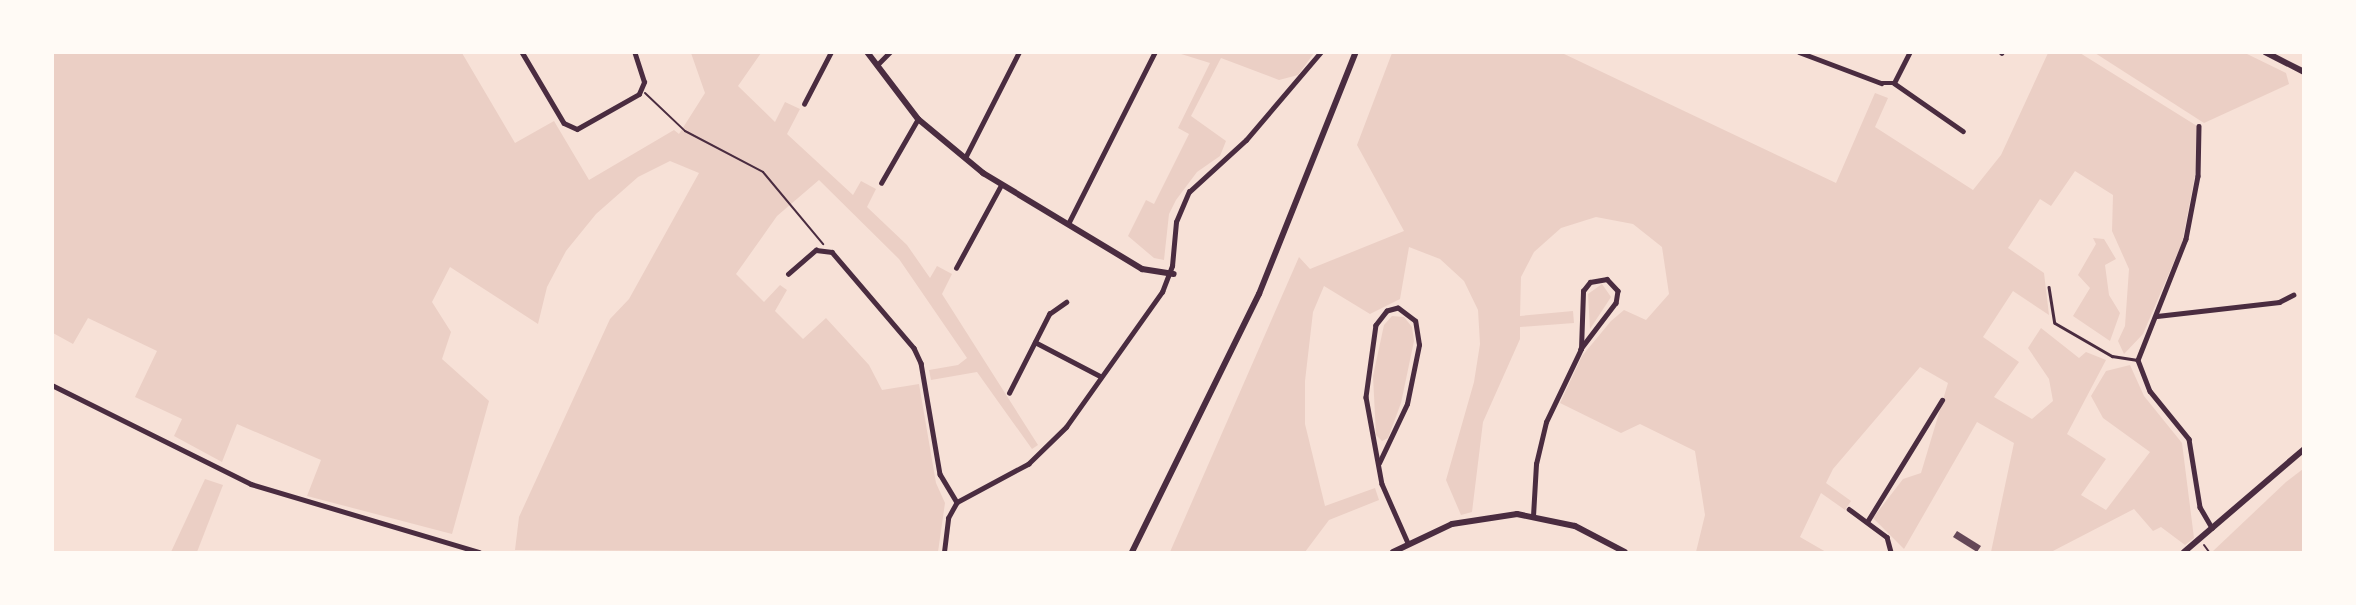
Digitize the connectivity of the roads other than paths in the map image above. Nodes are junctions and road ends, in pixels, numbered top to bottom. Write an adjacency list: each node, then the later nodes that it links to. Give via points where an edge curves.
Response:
1 (522, 52): 2 (street, via 561,119 572,128 586,127 641,90 643,77)
2 (635, 52)
3 (831, 52): 16 (street)
4 (867, 52): 13 (street)
5 (890, 52): 13 (street)
6 (1019, 52): 20 (street)
7 (1155, 52): 23 (street)
8 (1321, 52): 26 (street, via 1245,140 1189,192 1176,222)
9 (1356, 52): 29 (street)
10 (1799, 52): 15 (street, via 1881,83)
11 (1910, 52): 15 (street)
12 (2265, 52): 14 (street)
13 (876, 65): 17 (street)
14 (2304, 72)
15 (1894, 83): 19 (street)
16 (804, 104)
17 (918, 119): 20 (street); 21 (street)
18 (2199, 125): 32 (street, via 2198,176 2186,239)
19 (1963, 131)
20 (965, 159): 22 (street)
21 (881, 183)
22 (1001, 184): 23 (street); 24 (street)
23 (1068, 225): 26 (street, via 1142,269)
24 (956, 268)
25 (788, 274): 42 (street, via 811,252 825,249 836,256 917,354 940,474)
26 (1172, 274): 36 (street)
27 (2049, 287): 35 (lane, via 2055,323 2112,356)
28 (1251, 290): 29 (street)
29 (1259, 294): 51 (street)
30 (2292, 295): 32 (street, via 2279,302)
31 (1066, 302): 33 (street, via 1051,310)
32 (2157, 316): 35 (street)
33 (1035, 342): 36 (street); 38 (street)
34 (1580, 349): 34 (street, via 1616,303 1618,290 1607,279 1590,282 1583,291); 44 (street, via 1546,422 1536,464)
35 (2138, 360): 46 (street, via 2150,391 2189,439 2200,507)
36 (1100, 376): 42 (street, via 1066,427 1037,458)
37 (52, 385): 49 (street, via 251,484)
38 (1009, 393)
39 (1942, 400): 45 (street)
40 (2304, 449): 46 (street)
41 (1379, 463): 41 (street, via 1407,404 1419,345 1415,321 1398,308 1379,319 1368,361 1367,413); 47 (street, via 1382,484)
42 (957, 502): 50 (street, via 948,518)
43 (1849, 509): 45 (street)
44 (1533, 516): 47 (street, via 1468,519); 53 (street, via 1584,529)
45 (1867, 522): 54 (street, via 1886,537)
46 (2212, 528): 48 (street)
47 (1408, 543): 52 (street)
48 (2193, 550): 55 (street)
49 (479, 552)
50 (944, 552)
51 (1132, 552)
52 (1393, 552)
53 (1625, 552)
54 (1891, 552)
55 (2184, 552)

